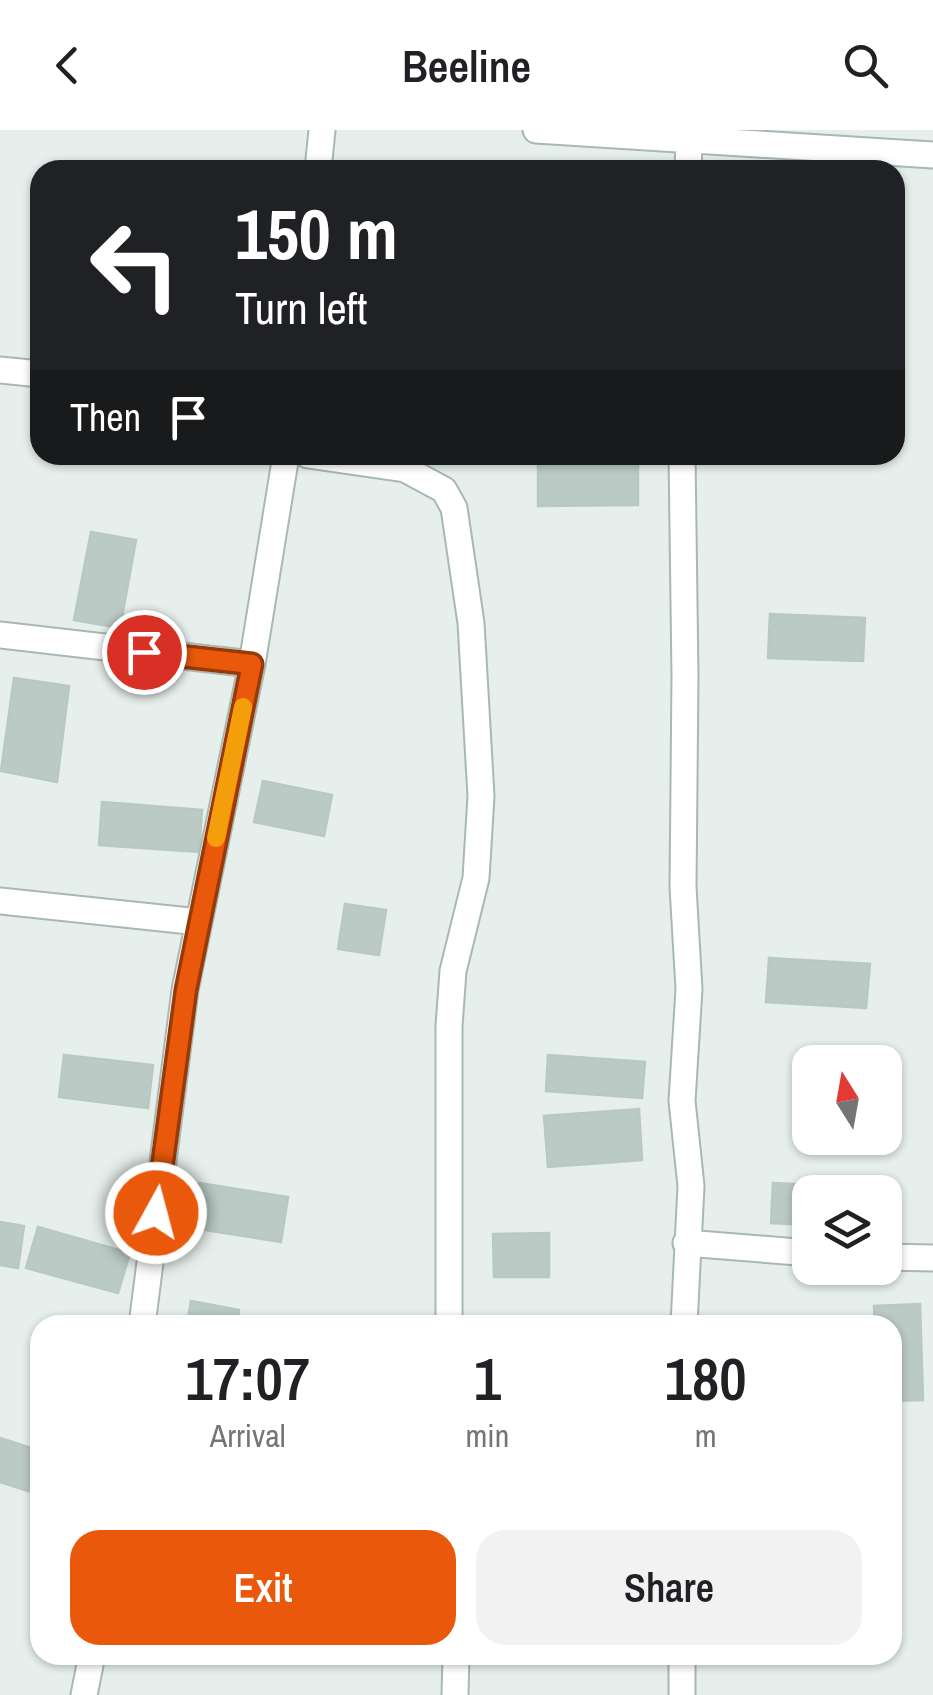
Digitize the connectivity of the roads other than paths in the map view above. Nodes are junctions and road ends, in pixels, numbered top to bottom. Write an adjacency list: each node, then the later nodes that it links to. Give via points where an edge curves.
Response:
1 (322, 130): 5 (street)
2 (549, 130): 3 (street)
3 (697, 138): 4 (street)
4 (933, 155)
5 (319, 160)
6 (0, 370): 7 (street)
7 (30, 373)
8 (284, 465): 12 (street)
9 (383, 465): 20 (street, via 405,468 444,490 454,508 471,623 480,796 476,878 453,972 449,1026)
10 (682, 465): 15 (street)
11 (0, 635): 12 (street)
12 (252, 664): 14 (street)
13 (0, 901): 14 (street)
14 (199, 922): 19 (street)
15 (686, 1243): 16 (street); 21 (street)
16 (792, 1251)
17 (902, 1257): 18 (street)
18 (933, 1258)
19 (143, 1315)
20 (448, 1315)
21 (684, 1315)
22 (90, 1665): 25 (street)
23 (456, 1665): 26 (street)
24 (682, 1665): 27 (street)
25 (84, 1695)
26 (455, 1695)
27 (682, 1695)

